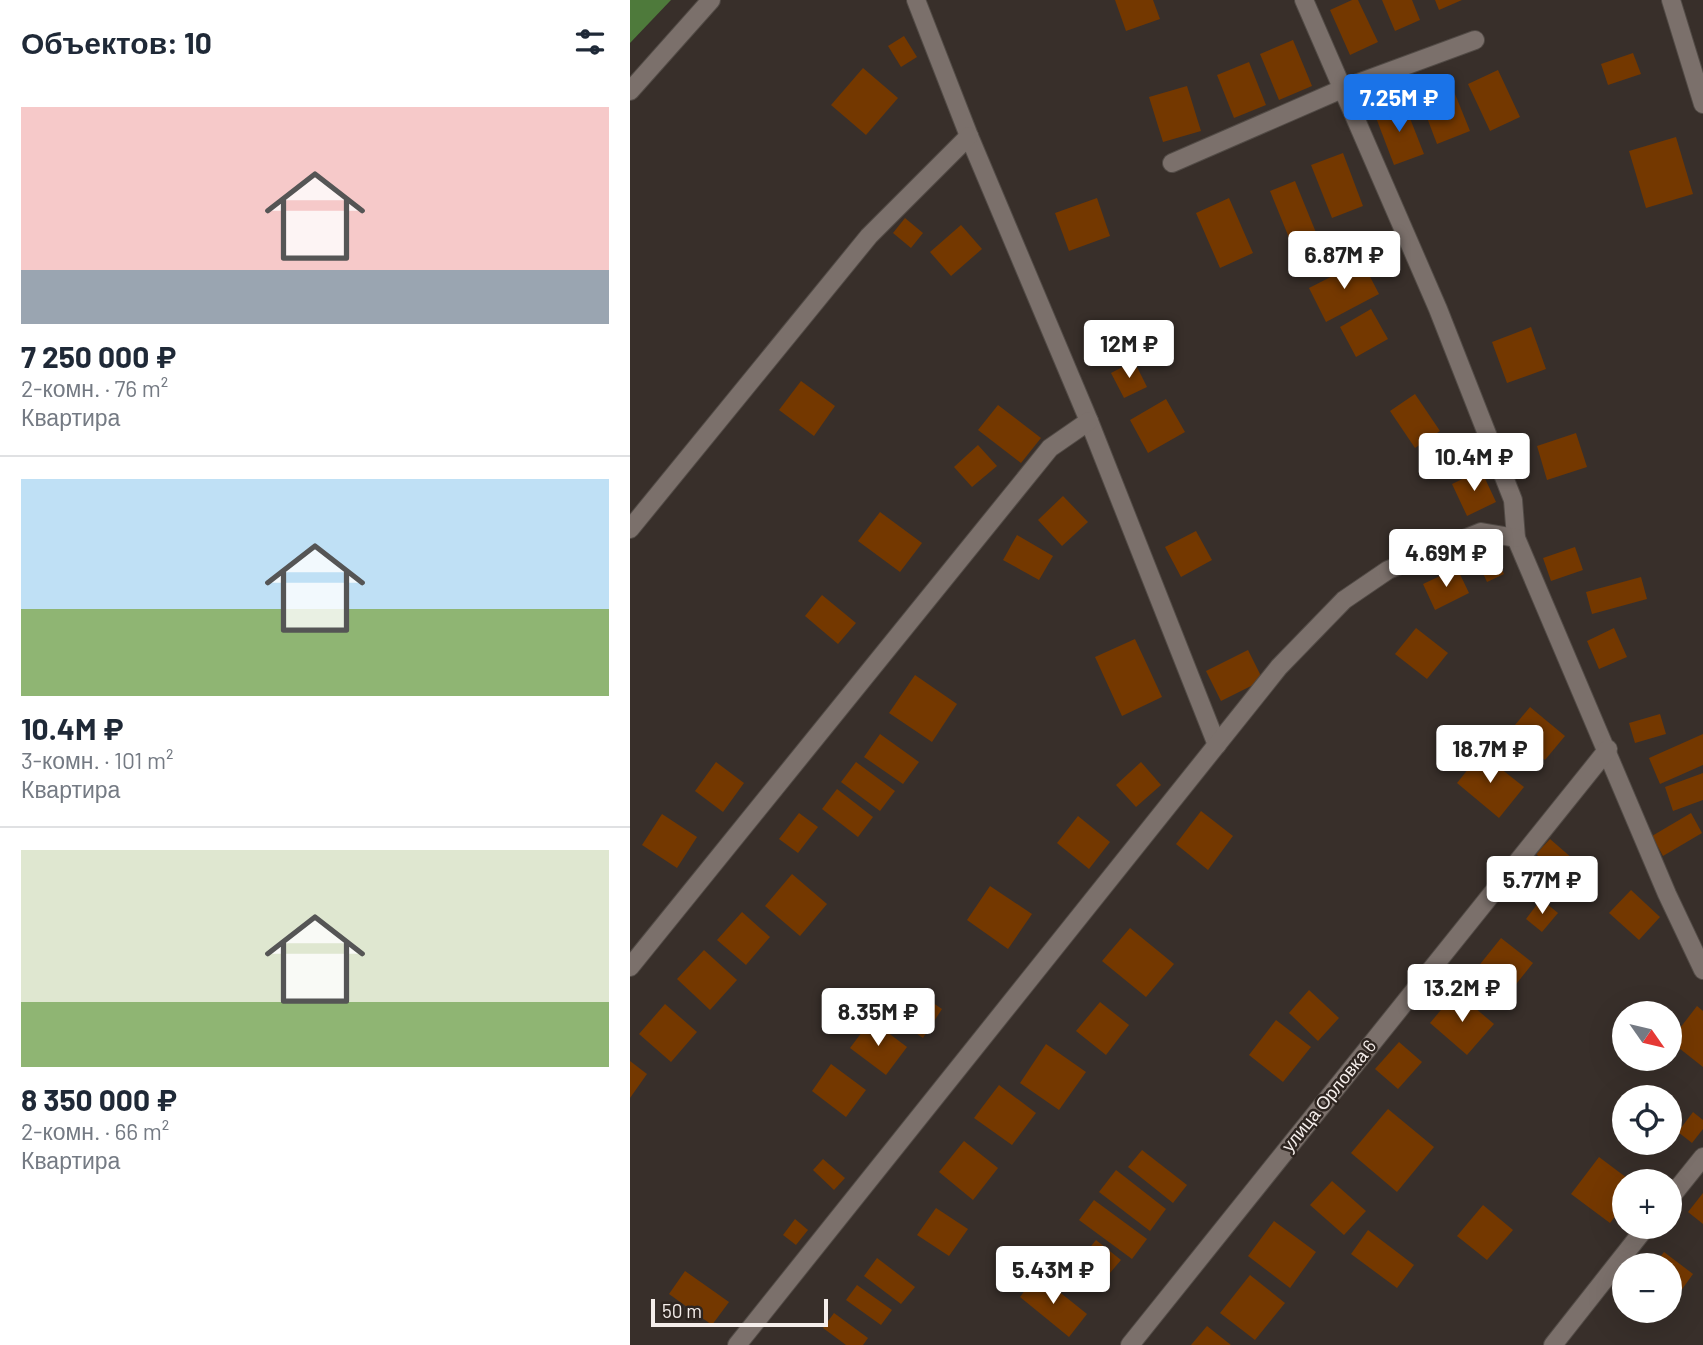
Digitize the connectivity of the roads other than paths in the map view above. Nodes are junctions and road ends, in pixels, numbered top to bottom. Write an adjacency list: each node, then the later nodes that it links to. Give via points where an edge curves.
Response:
1 (711, 0): 7 (street)
2 (916, 0): 9 (street)
3 (1304, 0): 6 (street)
4 (1671, 0): 8 (street)
5 (1475, 40): 6 (street)
6 (1342, 89): 10 (street); 13 (street, via 1438,309 1508,487)
7 (630, 91)
8 (1703, 104)
9 (969, 136): 11 (street); 12 (street, via 870,236)
10 (1172, 163)
11 (1089, 421): 14 (street); 16 (street, via 1050,448)
12 (630, 529)
13 (1516, 538): 14 (street, via 1481,532 1388,570 1319,622); 15 (street)
14 (1217, 745): 21 (street)
15 (1608, 749): 17 (street); 22 (street, улица Орловка 6)
16 (630, 967)
17 (1703, 970)
18 (1703, 1157): 19 (street)
19 (1682, 1183)
20 (1637, 1239): 23 (street)
21 (737, 1345)
22 (1130, 1345)
23 (1553, 1345)

